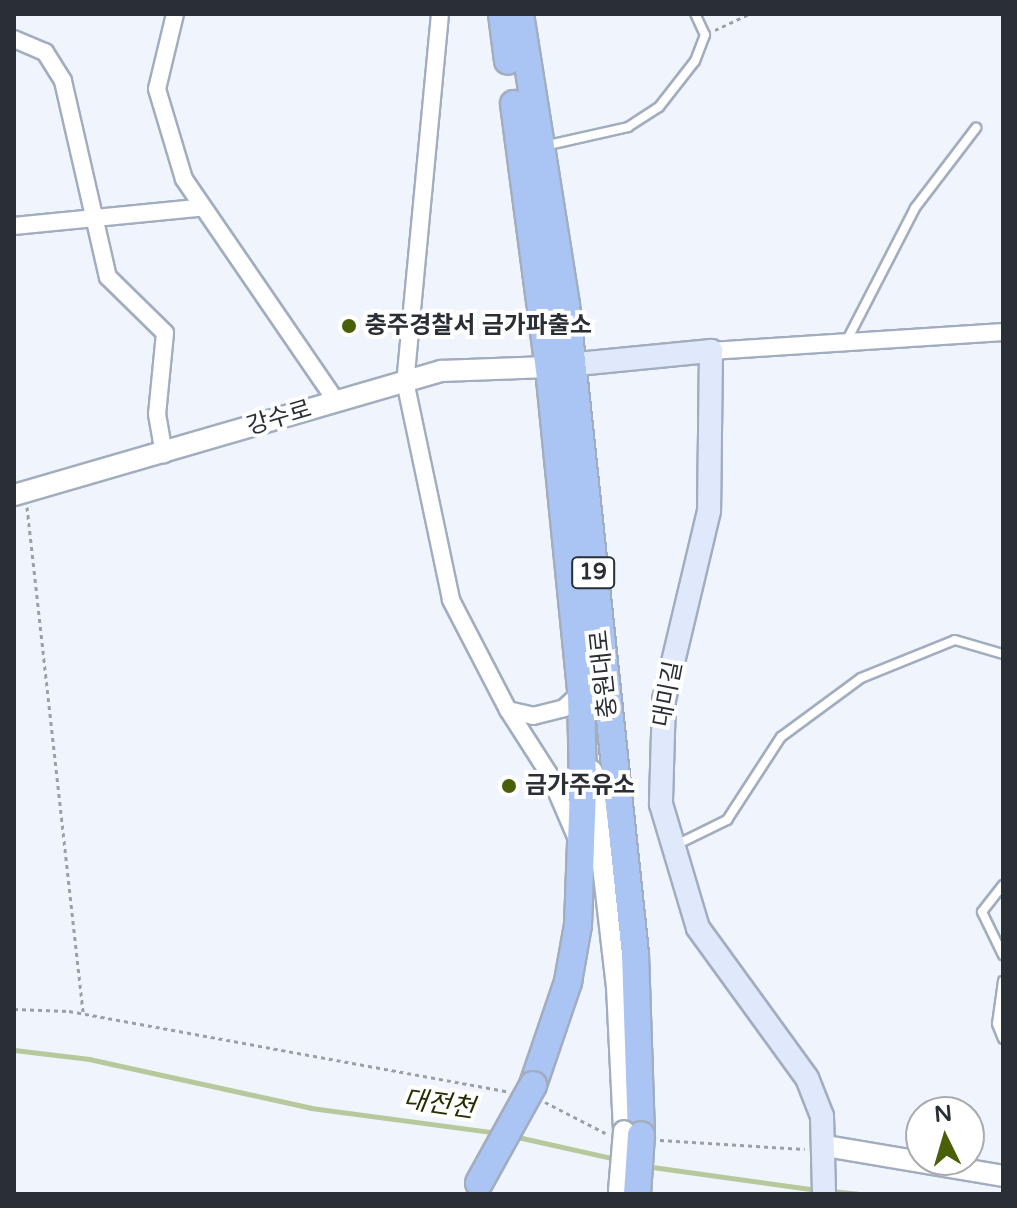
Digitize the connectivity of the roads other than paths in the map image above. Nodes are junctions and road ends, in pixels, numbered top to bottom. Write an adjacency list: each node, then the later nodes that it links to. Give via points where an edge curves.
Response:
1 (175, 14): 8 (street, via 157,89)
2 (440, 14): 15 (street)
3 (695, 14): 7 (lane, via 705,35 679,89 659,107 628,127)
4 (517, 16): 7 (highway, 충원대로 / 19); 14 (highway, 충원대로 / 19)
5 (14, 39): 9 (street, via 45,52 63,81)
6 (976, 128): 12 (lane, via 915,208)
7 (539, 146): 14 (highway, 충원대로 / 19)
8 (199, 208): 9 (street); 16 (street)
9 (97, 212): 10 (street); 17 (street, via 97,256 108,277 165,333 157,414)
10 (14, 226)
11 (1003, 332): 12 (street)
12 (848, 338): 13 (street)
13 (711, 351): 14 (main road); 22 (main road, 대미길, via 709,511 660,730 661,804)
14 (560, 366): 15 (street, 강수로, via 441,371); 20 (highway, 충원대로 / 19); 28 (highway, 충원대로 / 19, via 635,954)
15 (405, 381): 16 (street, 강수로); 21 (street, via 451,600)
16 (336, 401): 17 (street, 강수로)
17 (164, 454): 18 (street, 강수로)
18 (20, 493)
19 (1003, 654): 22 (lane, via 955,640 861,678 781,737 727,820)
20 (581, 692): 21 (street, via 564,708 533,716); 23 (highway, 충원대로); 28 (street)
21 (508, 710): 23 (street, via 549,774)
22 (672, 847): 29 (main road, 대미길, via 698,928 807,1078)
23 (583, 854): 31 (highway, 충원대로, bridge, via 568,982 527,1092)
24 (1003, 885): 25 (lane, via 982,912)
25 (1003, 955)
26 (1003, 981): 27 (lane, via 997,1024)
27 (1003, 1039)
28 (633, 1135): 32 (highway, 충원대로 / 19, bridge)
29 (826, 1153): 30 (street); 33 (main road, 대미길)
30 (1003, 1176)
31 (475, 1188)
32 (628, 1193)
33 (824, 1194)

